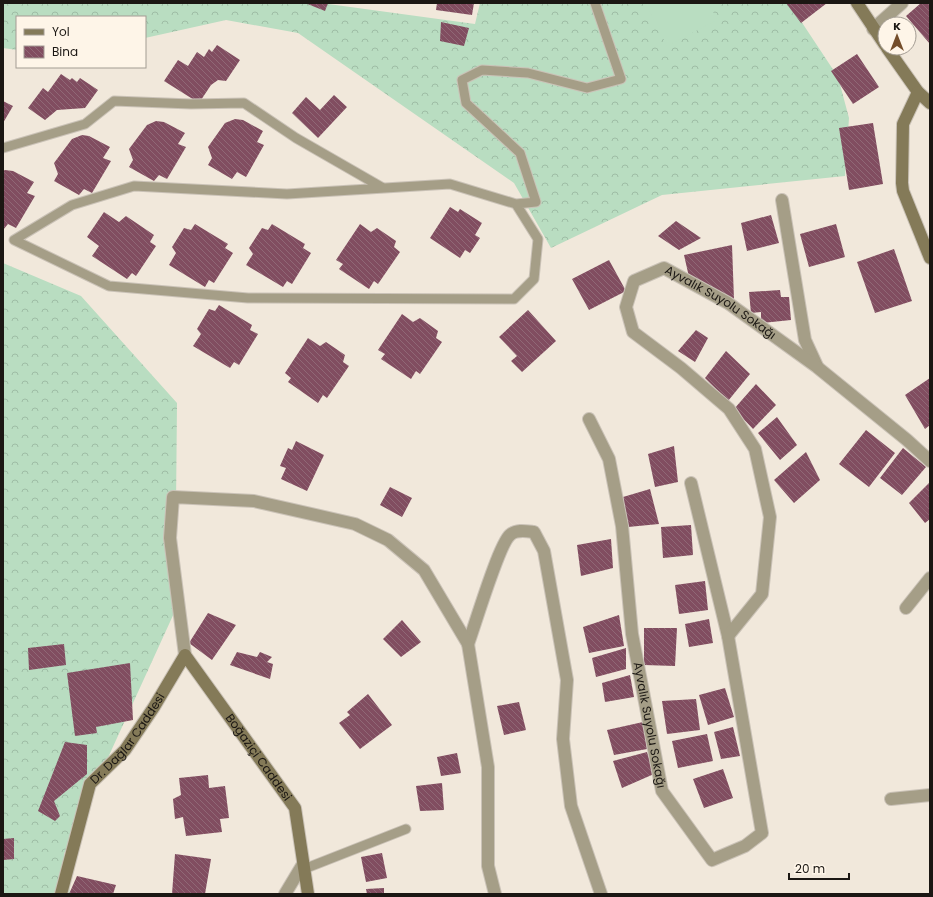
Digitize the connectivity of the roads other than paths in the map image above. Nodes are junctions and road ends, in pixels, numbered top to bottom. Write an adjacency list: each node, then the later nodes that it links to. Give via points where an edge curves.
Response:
1 (595, 3): 12 (lane, via 621,79 587,88 528,73 482,70 462,80 466,103 520,153 536,202)
2 (857, 3): 4 (street)
3 (902, 3): 4 (street)
4 (873, 29): 5 (street)
5 (877, 34)
6 (893, 56): 7 (street)
7 (918, 92): 8 (street); 13 (street, via 903,124 902,183)
8 (930, 103)
9 (3, 148): 10 (lane, via 85,124 114,101 244,103 296,138)
10 (383, 188): 12 (lane, via 450,184); 12 (lane, via 287,194 134,186 72,205 14,240 109,286 248,298 514,299 534,279 538,239)
11 (782, 200): 14 (street, Ayvalık Suyolu Sokağı, via 806,340)
12 (516, 204)
13 (930, 258)
14 (817, 367): 16 (street, Ayvalık Suyolu Sokağı); 20 (street, Ayvalık Suyolu Sokağı, via 728,303 664,268 634,281 626,307 632,332 682,368 729,409 755,449 770,517 762,594)
15 (589, 419): 20 (street, Ayvalık Suyolu Sokağı, via 609,460 619,511 632,634 662,791 712,860 745,846 762,833)
16 (930, 461)
17 (691, 483): 20 (street, Ayvalık Suyolu Sokağı)
18 (930, 578): 19 (street)
19 (906, 608)
20 (728, 636)
21 (468, 644): 22 (street, via 424,570 388,540 355,524 254,501 173,497 170,538); 30 (street, via 488,767 488,866); 31 (street, via 501,549 510,534 521,530 534,532 544,551 567,680 563,739 571,806)
22 (185, 655): 26 (street, Boğaziçi Caddesi, via 295,808); 27 (street, Dr. Dağlar Caddesi, via 125,750 90,784)
23 (930, 795): 24 (street)
24 (891, 799)
25 (406, 829): 26 (lane)
26 (304, 867): 28 (street); 29 (street, Boğaziçi Caddesi)
27 (62, 894)
28 (285, 894)
29 (308, 894)
30 (495, 894)
31 (601, 894)

